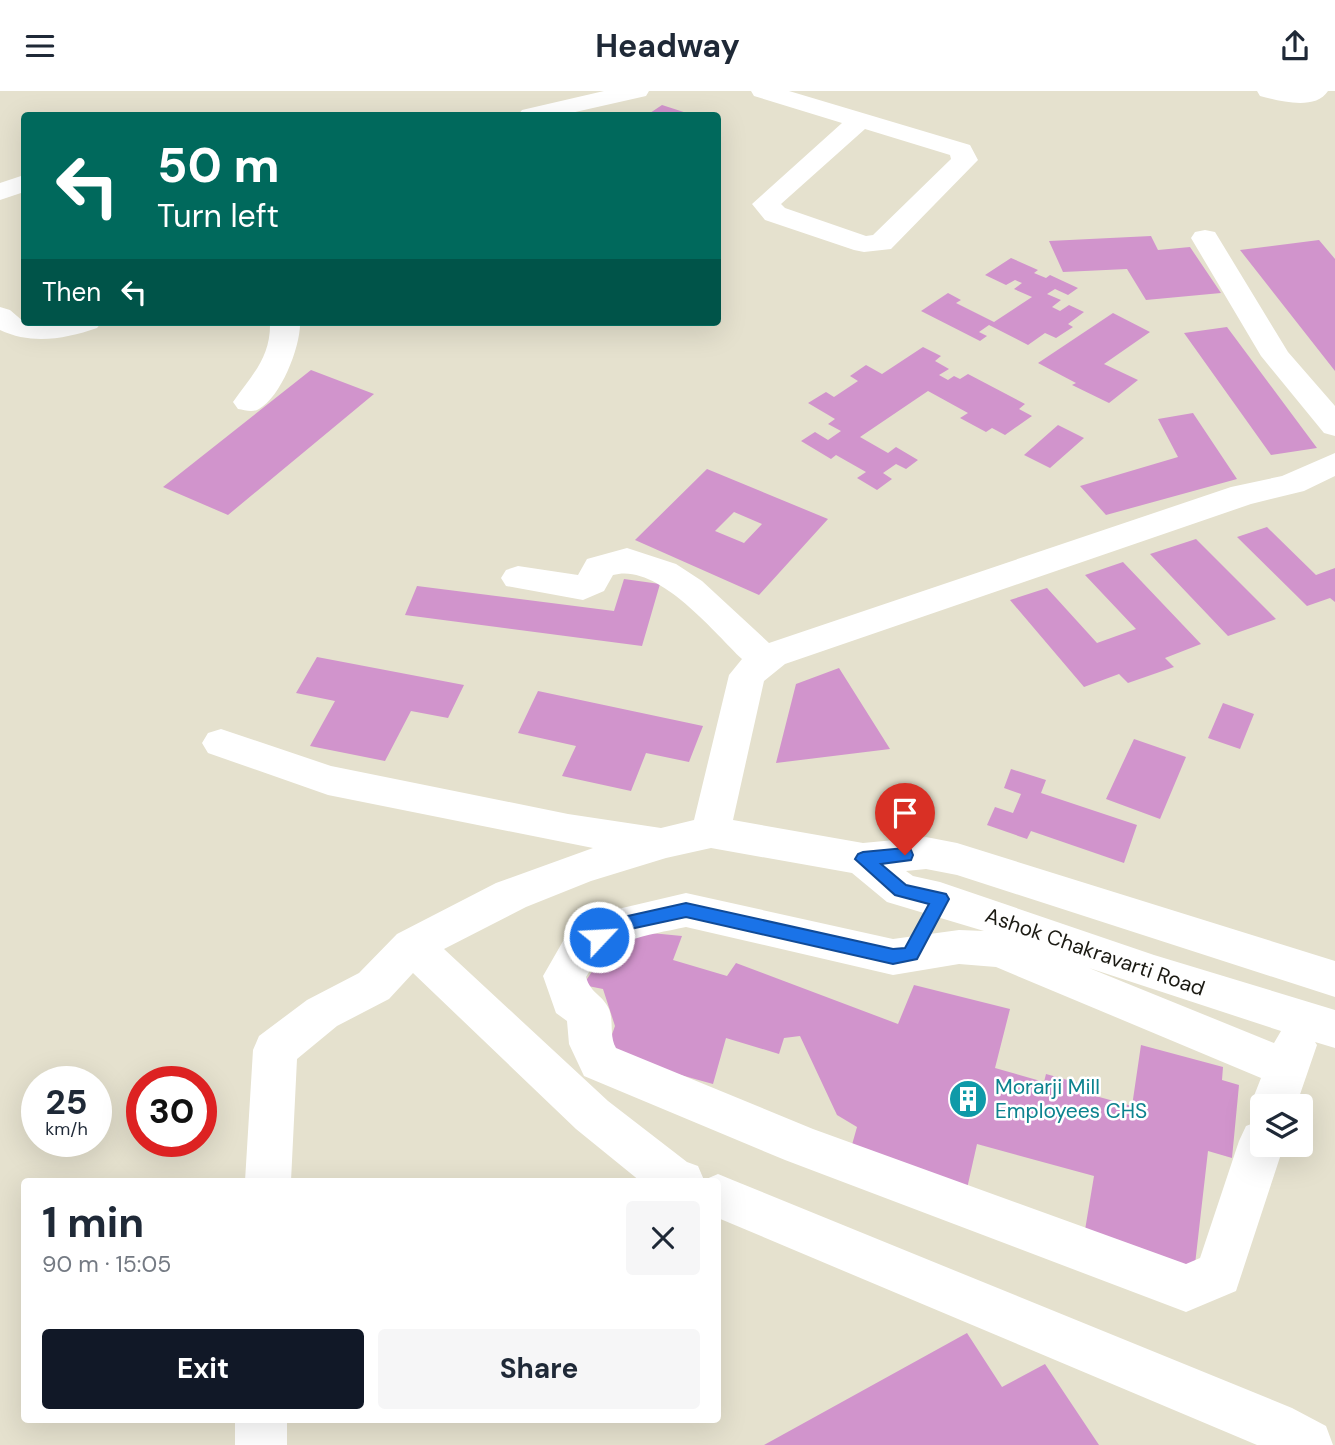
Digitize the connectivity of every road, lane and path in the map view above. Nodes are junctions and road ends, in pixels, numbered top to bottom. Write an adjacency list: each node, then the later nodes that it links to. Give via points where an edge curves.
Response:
1 (637, 91): 5 (street)
2 (763, 91): 6 (street)
3 (1269, 91): 4 (street, via 1301,96)
4 (1316, 91)
5 (544, 112)
6 (860, 120): 6 (street, via 961,150 965,160 881,243 864,244 775,214 765,204)
7 (21, 184): 8 (street)
8 (0, 192)
9 (1205, 238): 14 (street, via 1276,356)
10 (0, 316): 11 (street, via 34,331)
11 (76, 326)
12 (284, 326): 13 (street, via 271,378)
13 (249, 402)
14 (1335, 426)
15 (1335, 463): 17 (street, via 1292,484 1243,495)
16 (518, 578): 17 (street, via 583,588 592,583 598,567 627,559 664,572 690,589)
17 (765, 660): 19 (street, via 747,675)
18 (221, 743): 20 (street, via 328,780 568,829)
19 (711, 832): 20 (street); 21 (street, Ashok Chakravarti Road)
20 (666, 842): 25 (street, via 511,895)
21 (863, 859): 22 (street, Ashok Chakravarti Road, via 926,853); 23 (street, Ashok Chakravarti Road, via 901,890)
22 (957, 859): 23 (street); 24 (street, Ashok Chakravarti Road)
23 (940, 899): 26 (street); 27 (street, Ashok Chakravarti Road)
24 (1173, 929): 27 (street); 28 (street, Ashok Chakravarti Road)
25 (412, 946): 32 (street, via 374,986 322,1013 275,1051); 33 (street, via 592,1115)
26 (911, 954): 30 (street, via 959,947 999,950); 31 (street, via 893,957 686,910 616,925 582,949 564,976 571,1000 589,1013 588,1035 600,1062 801,1145 1186,1288 1219,1275)
27 (1154, 973): 29 (street, Ashok Chakravarti Road)
28 (1335, 979)
29 (1319, 1025): 30 (street)
30 (1279, 1087)
31 (1257, 1157)
32 (268, 1178)
33 (671, 1178)
34 (721, 1197): 37 (street, via 1261,1421)
35 (261, 1423): 36 (street)
36 (261, 1445)
37 (1307, 1445)

